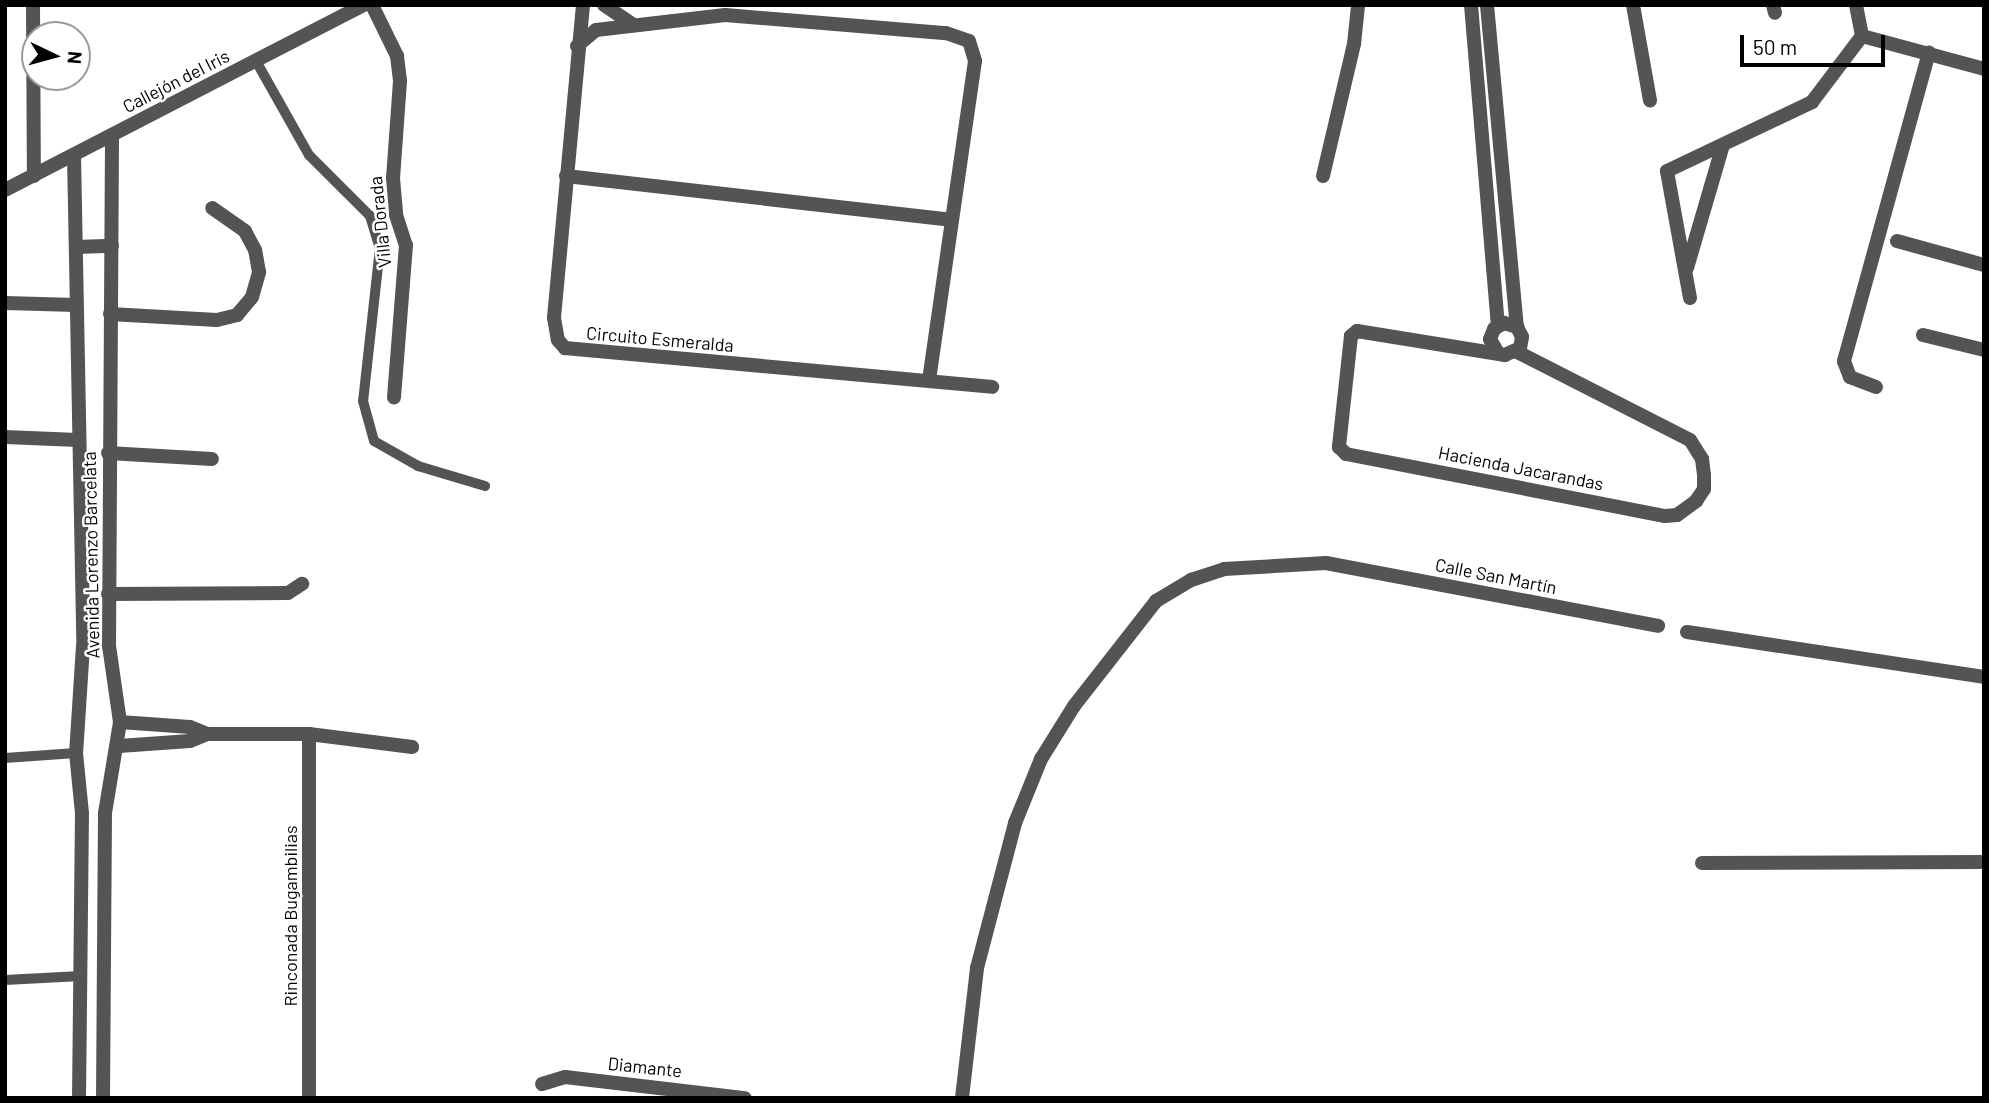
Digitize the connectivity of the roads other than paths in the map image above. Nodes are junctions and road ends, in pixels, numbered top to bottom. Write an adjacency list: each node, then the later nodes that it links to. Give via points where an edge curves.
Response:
1 (33, 5): 23 (street)
2 (365, 5): 15 (street, Callejón del Iris)
3 (372, 5): 47 (street, Villa Dorada, via 397,56 400,80 393,178 396,215 406,245)
4 (583, 5): 13 (street, Circuito Esmeralda)
5 (604, 5): 11 (street)
6 (1358, 5): 25 (street, via 1354,44)
7 (1471, 5): 22 (street)
8 (1487, 5): 21 (street)
9 (1633, 5): 17 (street)
10 (1856, 5): 12 (street)
11 (633, 25): 13 (street, via 596,30); 28 (street, via 725,15 946,33 969,41 975,61)
12 (1862, 36): 14 (street); 19 (street, via 1812,102)
13 (577, 46): 24 (street, Circuito Esmeralda)
14 (1929, 53): 16 (street); 46 (street, via 1844,361 1850,377)
15 (256, 61): 18 (street, Callejón del Iris); 52 (lane, via 309,155 370,216 380,248 363,401 374,441 418,466)
16 (1984, 69)
17 (1650, 100)
18 (113, 135): 20 (street, Callejón del Iris); 30 (street, Avenida Lorenzo Barcelata)
19 (1722, 148): 33 (street); 33 (street, via 1667,171)
20 (74, 155): 23 (street, Callejón del Iris); 31 (street, Avenida Lorenzo Barcelata)
21 (1502, 157): 22 (street); 39 (street)
22 (1484, 160): 38 (street)
23 (34, 176): 26 (street, Callejón del Iris)
24 (566, 176): 28 (street); 44 (street, Circuito Esmeralda, via 554,318 558,340 565,348)
25 (1323, 176)
26 (5, 190)
27 (212, 208): 37 (street, via 245,231 255,250 258,272 253,297 237,315 217,320)
28 (950, 220): 44 (street)
29 (1896, 241): 32 (street)
30 (111, 246): 31 (street); 37 (street, Avenida Lorenzo Barcelata)
31 (76, 247): 36 (street, Avenida Lorenzo Barcelata)
32 (1984, 265)
33 (1686, 269): 34 (street)
34 (1690, 298)
35 (5, 303): 36 (street)
36 (76, 305): 49 (street, Avenida Lorenzo Barcelata)
37 (110, 314): 50 (street, Avenida Lorenzo Barcelata)
38 (1498, 325): 39 (street); 43 (street, via 1490,340)
39 (1517, 327): 42 (street, via 1522,342)
40 (1923, 335): 41 (street)
41 (1984, 350)
42 (1517, 352): 43 (street); 43 (street, Hacienda Jacarandas, via 1690,440 1702,459 1704,475 1704,489 1696,501 1676,515 1665,516 1346,454 1339,447 1351,336 1357,331)
43 (1498, 353)
44 (929, 380): 45 (street, Circuito Esmeralda)
45 (992, 387)
46 (1876, 387)
47 (394, 398)
48 (5, 437): 49 (street)
49 (78, 440): 57 (street, Avenida Lorenzo Barcelata)
50 (108, 453): 51 (street); 54 (street, Avenida Lorenzo Barcelata)
51 (212, 458)
52 (485, 486)
53 (302, 584): 54 (street, via 288,593)
54 (108, 594): 58 (street, Avenida Lorenzo Barcelata)
55 (1658, 626): 74 (street, Calle San Martín, via 1326,563 1224,569 1176,587 1139,620 1074,706 1041,759 991,901 971,1007)
56 (1687, 632): 59 (street)
57 (83, 646): 58 (street, via 95,641); 65 (street, Avenida Lorenzo Barcelata)
58 (108, 646): 60 (street, Avenida Lorenzo Barcelata)
59 (1984, 677)
60 (120, 722): 61 (street, via 190,727); 63 (street, Avenida Lorenzo Barcelata)
61 (207, 733): 62 (street); 63 (street, via 190,741)
62 (309, 734): 64 (street); 77 (street, Rinconada Bugambilias)
63 (119, 746): 68 (street, Avenida Lorenzo Barcelata)
64 (412, 747)
65 (76, 753): 66 (lane); 67 (street, Avenida Lorenzo Barcelata)
66 (5, 758)
67 (82, 813): 68 (street, via 95,819); 71 (street, Avenida Lorenzo Barcelata)
68 (105, 813): 76 (street, Avenida Lorenzo Barcelata)
69 (1984, 862): 70 (street)
70 (1702, 863)
71 (81, 976): 72 (lane); 75 (street, Avenida Lorenzo Barcelata)
72 (5, 980)
73 (542, 1084): 78 (street, Diamante, via 565,1077)
74 (963, 1093)
75 (79, 1098)
76 (103, 1098)
77 (309, 1098)
78 (745, 1098)

